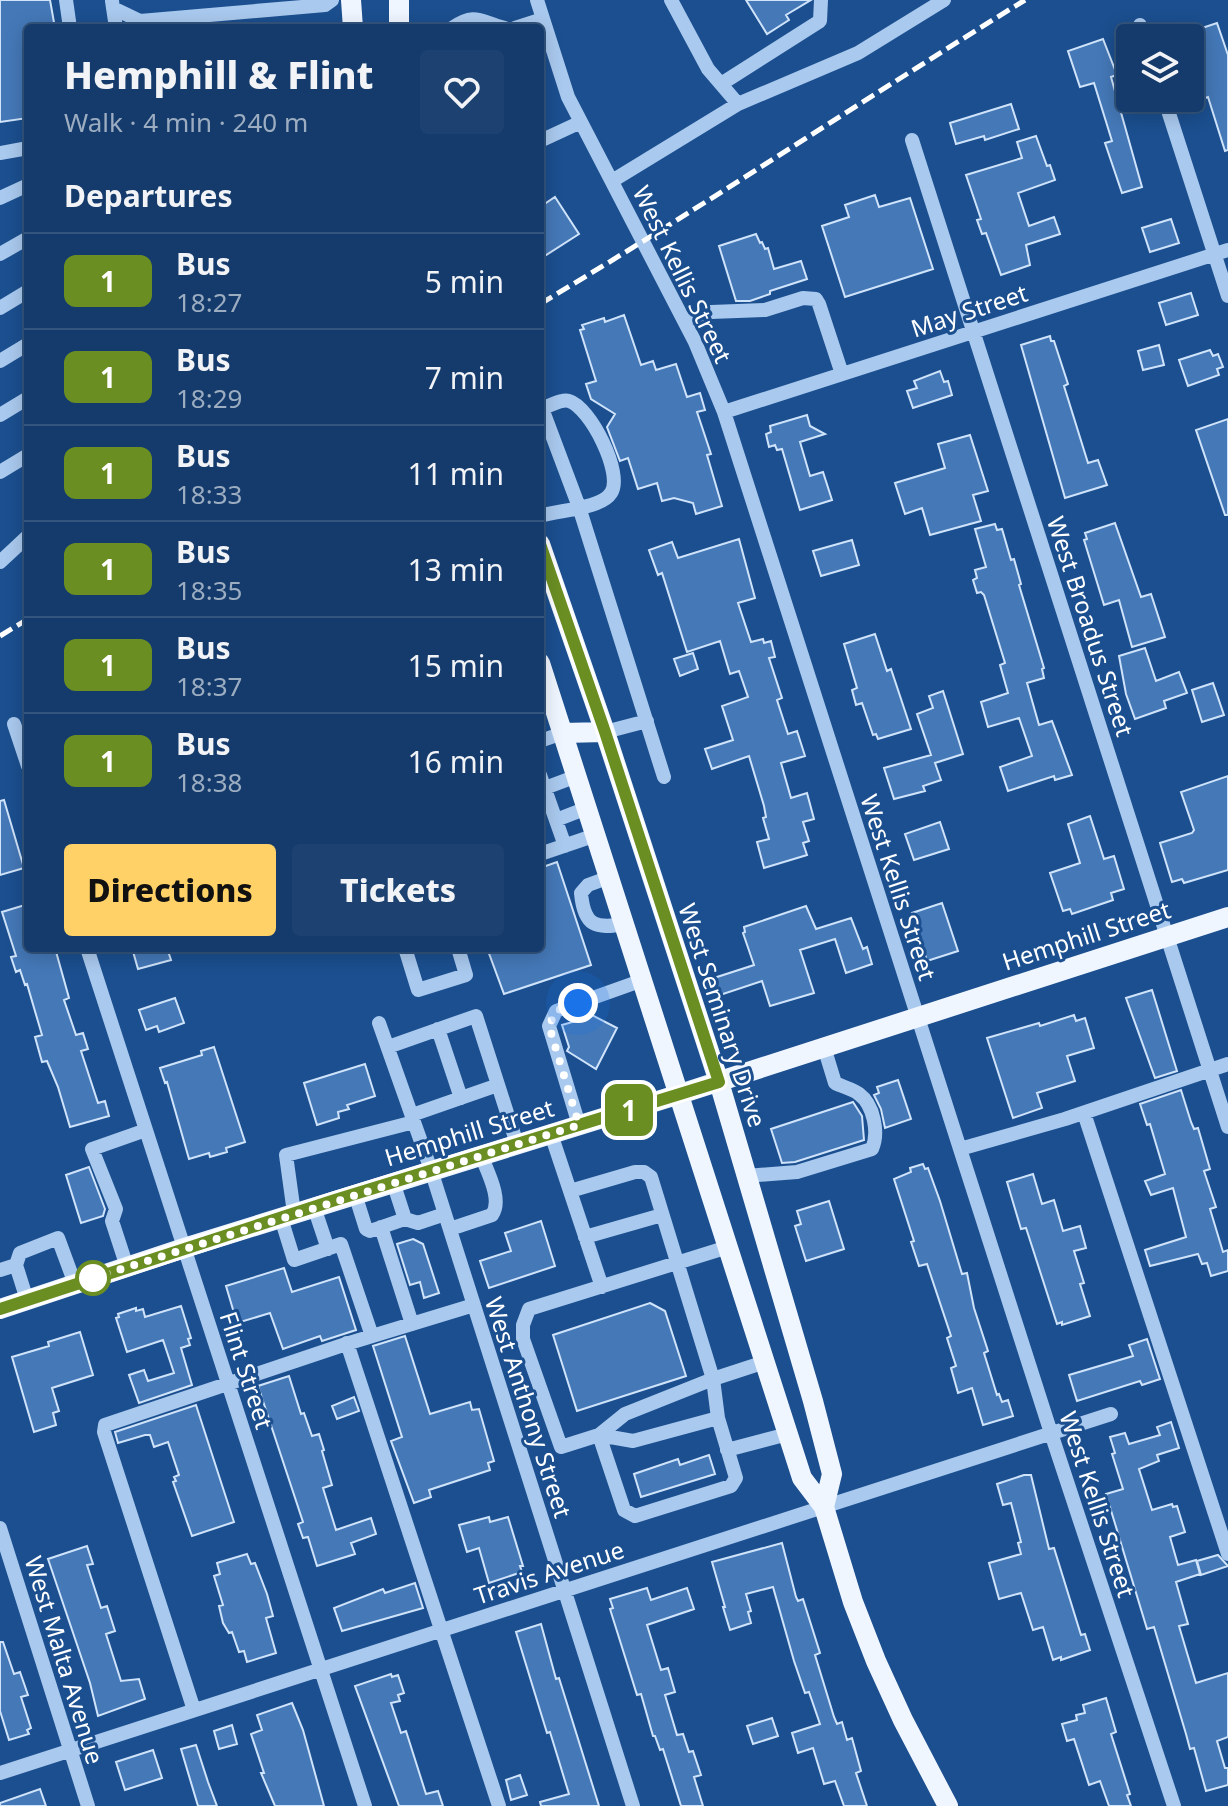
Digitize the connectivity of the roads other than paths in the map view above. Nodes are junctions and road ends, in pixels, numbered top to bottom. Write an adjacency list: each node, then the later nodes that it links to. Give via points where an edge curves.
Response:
1 (66, 0): 11 (street)
2 (332, 0): 9 (street, via 325,5 140,21)
3 (351, 0): 13 (main road)
4 (399, 0): 14 (main road)
5 (537, 0): 10 (street, West Kellis Street)
6 (671, 0): 18 (street)
7 (821, 0): 18 (street, via 820,21)
8 (944, 0): 19 (street, via 858,53)
9 (117, 3): 12 (street)
10 (543, 19): 17 (street); 21 (street, West Kellis Street)
11 (69, 24)
12 (116, 24)
13 (353, 24)
14 (399, 24)
15 (458, 24): 16 (street, via 475,18)
16 (495, 24)
17 (527, 24)
18 (721, 84): 19 (street)
19 (738, 104): 26 (street)
20 (1169, 112): 30 (street)
21 (581, 122): 22 (street); 26 (street, West Kellis Street)
22 (544, 139)
23 (912, 140): 36 (street, West Broadus Street)
24 (24, 149): 25 (street)
25 (0, 153)
26 (612, 181): 35 (street, West Kellis Street)
27 (24, 186): 28 (street)
28 (4, 194)
29 (24, 240): 31 (street)
30 (1221, 252): 33 (street); 36 (street, May Street)
31 (0, 254)
32 (24, 293): 34 (street)
33 (1228, 296)
34 (0, 308)
35 (684, 320): 39 (street, via 816,299); 42 (street, West Kellis Street)
36 (973, 332): 39 (street, May Street); 71 (street, West Broadus Street)
37 (24, 346): 38 (street)
38 (0, 361)
39 (842, 374): 42 (street, May Street)
40 (24, 400): 44 (street)
41 (544, 409): 47 (street, via 572,401 608,451 615,483 611,495)
42 (724, 412): 76 (street, West Kellis Street)
43 (544, 414): 47 (street)
44 (0, 415)
45 (24, 457): 46 (street)
46 (0, 472)
47 (579, 507): 48 (street); 53 (street)
48 (544, 515)
49 (24, 540): 51 (street)
50 (544, 556): 55 (main road, West Seminary Drive)
51 (0, 562)
52 (544, 675): 56 (main road, West Seminary Drive)
53 (647, 721): 55 (street); 60 (street)
54 (14, 724): 58 (street)
55 (605, 732): 56 (main road); 83 (main road, West Seminary Drive)
56 (563, 733): 57 (street); 59 (main road, West Seminary Drive)
57 (544, 740)
58 (24, 754)
59 (577, 776): 61 (street); 63 (main road, West Seminary Drive)
60 (664, 777)
61 (544, 781)
62 (544, 787): 64 (street)
63 (587, 808): 64 (street); 65 (main road, West Seminary Drive)
64 (556, 820): 66 (street)
65 (596, 835): 66 (street); 68 (main road, West Seminary Drive)
66 (565, 846): 67 (street)
67 (544, 853)
68 (610, 877): 70 (main road, West Seminary Drive); 70 (street, via 588,885 581,893 582,908 591,924)
69 (1228, 917): 71 (main road, Hemphill Street)
70 (625, 924): 75 (main road, West Seminary Drive)
71 (1167, 937): 76 (main road, Hemphill Street); 82 (street, West Broadus Street)
72 (88, 952): 91 (street, Flint Street)
73 (406, 952): 74 (street, via 418,990 466,975)
74 (459, 952)
75 (643, 980): 85 (main road, West Seminary Drive); 89 (street, via 556,1011 549,1026)
76 (918, 1016): 80 (main road, Hemphill Street); 94 (street, West Kellis Street)
77 (379, 1023): 79 (street, West Anthony Street)
78 (438, 1029): 79 (street); 84 (street, via 476,1016); 86 (street)
79 (388, 1047): 88 (street, West Anthony Street)
80 (824, 1047): 83 (main road, Hemphill Street); 97 (street, via 835,1083 866,1100 877,1138 872,1149 797,1172)
81 (1228, 1064): 82 (street)
82 (1210, 1070): 87 (street); 90 (street, West Broadus Street)
83 (719, 1082): 85 (main road, Hemphill Street); 97 (main road, West Seminary Drive)
84 (498, 1085): 86 (street); 93 (street)
85 (680, 1094): 89 (main road, Hemphill Street); 109 (main road, West Seminary Drive)
86 (461, 1098): 88 (street)
87 (1084, 1113): 94 (street); 135 (street)
88 (413, 1118): 96 (street, West Anthony Street); 104 (street, via 286,1155)
89 (579, 1125): 92 (main road, Hemphill Street)
90 (1228, 1127)
91 (146, 1130): 110 (street, Flint Street); 114 (street, via 92,1149 116,1209 112,1221)
92 (551, 1134): 93 (main road, Hemphill Street); 99 (street)
93 (517, 1144): 95 (main road, Hemphill Street)
94 (960, 1149): 129 (street, West Kellis Street)
95 (481, 1155): 96 (main road, Hemphill Street); 107 (street, via 496,1210)
96 (431, 1170): 98 (main road, Hemphill Street); 102 (street, West Anthony Street)
97 (746, 1176): 133 (main road, West Seminary Drive, via 832,1474)
98 (393, 1182): 100 (main road, Hemphill Street); 105 (street)
99 (570, 1191): 103 (street, via 644,1172 651,1177); 108 (street)
100 (355, 1194): 101 (main road, Hemphill Street); 106 (street, via 366,1229)
101 (314, 1207): 104 (main road, Hemphill Street); 111 (street)
102 (445, 1214): 105 (street, via 418,1223); 107 (street, West Anthony Street)
103 (662, 1215): 108 (street); 112 (street)
104 (287, 1216): 110 (main road, Hemphill Street); 111 (street, via 294,1260)
105 (405, 1219): 106 (street)
106 (381, 1227): 121 (street)
107 (450, 1229): 119 (street, West Anthony Street)
108 (585, 1237): 117 (street)
109 (728, 1247): 112 (street); 124 (main road, West Seminary Drive)
110 (184, 1248): 114 (main road, Hemphill Street); 126 (street, Flint Street)
111 (328, 1249): 122 (street, via 341,1244)
112 (676, 1264): 117 (street); 125 (street)
113 (16, 1265): 115 (street); 116 (street, via 20,1253 58,1238); 118 (street)
114 (127, 1267): 116 (main road, Hemphill Street)
115 (0, 1270)
116 (75, 1284): 118 (main road, Hemphill Street)
117 (602, 1287): 131 (street, via 529,1309 523,1325 523,1339 561,1447)
118 (27, 1300): 120 (main road, Hemphill Street)
119 (474, 1305): 121 (street); 136 (street, West Anthony Street)
120 (0, 1309)
121 (412, 1324): 122 (street)
122 (372, 1336): 123 (street)
123 (347, 1343): 126 (street); 137 (street)
124 (765, 1362): 125 (street); 130 (main road, West Seminary Drive)
125 (713, 1379): 128 (street); 131 (street, via 625,1414)
126 (228, 1385): 138 (street, Flint Street); 139 (street, via 103,1427)
127 (1111, 1414): 129 (street, Travis Avenue)
128 (718, 1418): 131 (street, via 633,1441); 132 (street)
129 (1051, 1433): 133 (street, Travis Avenue); 147 (street, West Kellis Street)
130 (788, 1434): 132 (street); 133 (main road, West Seminary Drive, via 802,1478)
131 (599, 1435): 132 (street, via 624,1510 635,1516 731,1486 736,1478)
132 (727, 1450)
133 (824, 1507): 136 (street, Travis Avenue); 146 (main road, West Seminary Drive, via 876,1661)
134 (0, 1528): 140 (street, West Malta Avenue)
135 (1228, 1554)
136 (565, 1590): 137 (street, Travis Avenue); 145 (street, West Anthony Street)
137 (441, 1630): 138 (street, Travis Avenue); 144 (street)
138 (320, 1669): 139 (street, Travis Avenue); 143 (street, Flint Street)
139 (194, 1710): 140 (street, Travis Avenue)
140 (70, 1750): 141 (street, Travis Avenue); 142 (street, West Malta Avenue)
141 (0, 1773)
142 (88, 1806)
143 (365, 1806)
144 (499, 1806)
145 (633, 1806)
146 (948, 1806)
147 (1174, 1806)

